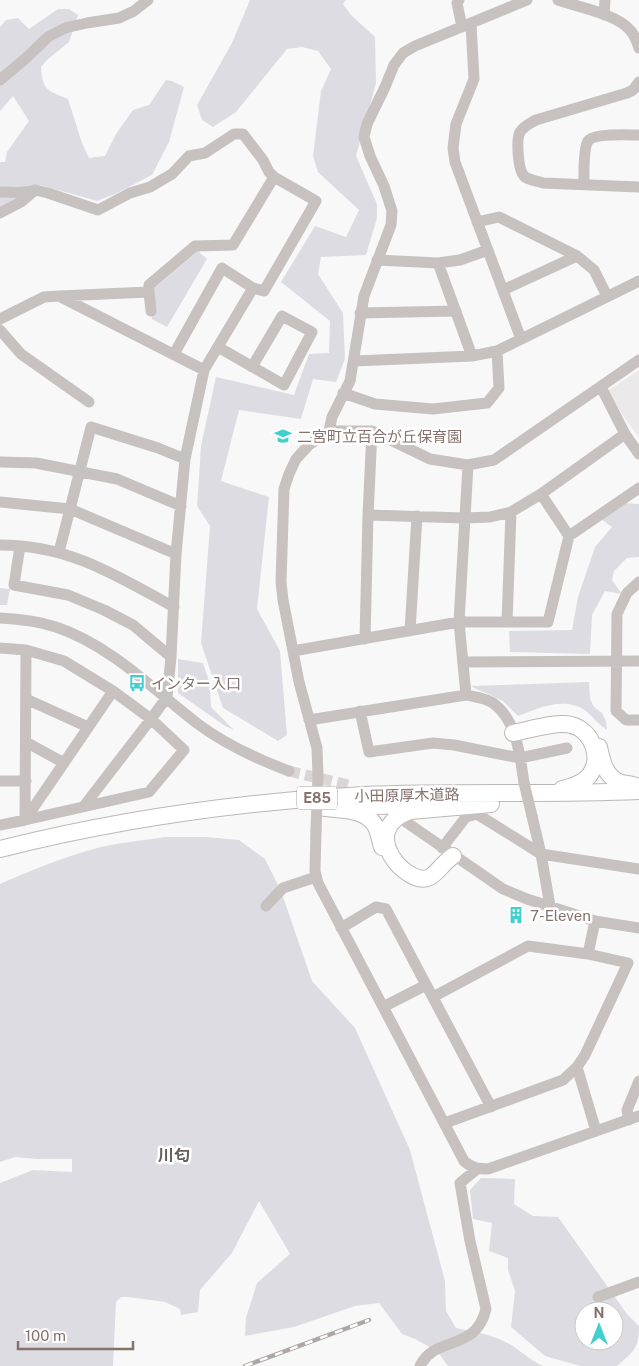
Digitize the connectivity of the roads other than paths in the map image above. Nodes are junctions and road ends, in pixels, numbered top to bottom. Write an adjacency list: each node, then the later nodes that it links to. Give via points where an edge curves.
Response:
1 (148, 0): 9 (street, via 119,18 86,22 48,37)
2 (459, 0): 7 (street, via 457,4)
3 (527, 0): 7 (street)
4 (558, 0): 6 (street)
5 (605, 0): 6 (street)
6 (604, 15): 8 (street, via 630,29)
7 (466, 26): 18 (street, via 474,79 456,124 453,148 455,162); 21 (street, via 403,53 394,65 367,124 364,137 392,211 391,225)
8 (639, 48)
9 (0, 80)
10 (639, 82): 13 (street, via 627,93 536,120 521,132 518,139 523,175 543,183)
11 (639, 135): 13 (street, via 594,136 588,141)
12 (274, 176): 15 (street, via 243,134 234,134 205,153 189,156 172,174 150,187 130,193 98,210); 24 (street, via 316,200 264,291); 26 (street, via 233,245 195,246 149,285)
13 (584, 184): 14 (street)
14 (639, 187)
15 (35, 190): 16 (street); 17 (street)
16 (0, 192)
17 (0, 213)
18 (478, 222): 19 (street); 20 (street, via 499,217)
19 (488, 250): 22 (street, via 460,260); 25 (street)
20 (577, 256): 25 (street); 28 (street, via 594,270)
21 (377, 260): 22 (street); 31 (street)
22 (438, 262): 30 (street)
23 (639, 281): 28 (street)
24 (253, 288): 35 (street); 37 (street, via 222,268)
25 (503, 290): 34 (street)
26 (149, 292): 27 (street); 29 (street)
27 (59, 296): 32 (street, via 44,297); 37 (street)
28 (607, 296): 34 (street)
29 (151, 311)
30 (456, 311): 31 (street); 38 (street)
31 (360, 313): 40 (street)
32 (0, 320)
33 (0, 330): 45 (street, via 21,354)
34 (521, 339): 36 (street)
35 (218, 347): 41 (street); 42 (street)
36 (497, 351): 38 (street); 44 (street, via 499,388 487,403 433,409 375,404)
37 (174, 354): 42 (street)
38 (472, 356): 40 (street)
39 (639, 360): 43 (street)
40 (354, 361): 44 (street, via 350,381)
41 (252, 367): 41 (street, via 284,385 312,332 282,316)
42 (204, 370): 50 (street)
43 (601, 387): 48 (street); 52 (street, via 494,460)
44 (343, 393): 46 (street)
45 (89, 402)
46 (329, 431): 47 (street); 77 (street, via 302,451 288,474 284,489 281,582)
47 (372, 431): 52 (street, via 430,460); 60 (street)
48 (625, 434): 49 (street); 55 (street)
49 (639, 454)
50 (184, 459): 53 (street, via 91,427); 57 (street)
51 (0, 462): 53 (street, via 36,463)
52 (468, 465): 62 (street)
53 (79, 472): 57 (street, via 117,479); 58 (street)
54 (639, 488): 63 (street)
55 (541, 494): 59 (street); 63 (street)
56 (0, 502): 58 (street)
57 (180, 506): 67 (street)
58 (70, 509): 66 (street); 67 (street)
59 (511, 512): 62 (street); 72 (street)
60 (368, 515): 61 (street); 74 (street)
61 (416, 516): 62 (street); 73 (street)
62 (464, 518): 71 (street)
63 (569, 536): 72 (street, via 548,622)
64 (0, 545): 65 (street)
65 (20, 546): 66 (street); 78 (street, via 14,585 68,595 104,610 133,625)
66 (59, 552): 69 (street, via 104,568)
67 (176, 554): 69 (street)
68 (639, 582): 79 (street, via 627,593 617,614)
69 (174, 607): 78 (street)
70 (0, 618): 84 (street, via 26,619 57,627 83,639)
71 (459, 622): 72 (street); 73 (street); 81 (street)
72 (507, 622)
73 (410, 631): 74 (street)
74 (365, 639): 77 (street)
75 (0, 648): 76 (street)
76 (26, 650): 82 (street, via 64,661); 85 (street)
77 (293, 651): 88 (street)
78 (172, 657): 84 (street)
79 (616, 661): 80 (street); 81 (street); 89 (street, via 616,712 626,720)
80 (639, 661)
81 (463, 662): 83 (street)
82 (113, 691): 87 (street); 90 (street)
83 (466, 695): 86 (street); 91 (street, via 486,700 500,709)
84 (167, 697): 87 (street); 96 (street, via 198,724 235,748)
85 (26, 699): 90 (street); 92 (street)
86 (360, 711): 88 (street); 94 (street, via 368,752 433,743)
87 (150, 719): 104 (street); 104 (street, via 184,750 150,792)
88 (309, 720): 114 (street, bridge, via 317,748)
89 (639, 720)
90 (88, 727): 95 (street)
91 (514, 732): 94 (street); 99 (highway, via 554,719 583,723 597,739 602,761 610,776); 100 (highway, via 569,724 579,727 591,740 595,759 587,777 569,787)
92 (26, 742): 95 (street); 98 (street)
93 (567, 748): 94 (street)
94 (520, 758): 100 (street)
95 (64, 763): 106 (street)
96 (289, 771)
97 (0, 781): 98 (street)
98 (26, 781): 106 (street)
99 (639, 787)
100 (531, 788): 101 (highway, 小田原厚木道路 / E85); 109 (highway, 小田原厚木道路 / E85, via 248,804 99,827); 111 (street, bridge, via 532,816)
101 (639, 791)
102 (639, 801): 103 (highway, 小田原厚木道路 / E85)
103 (491, 804): 105 (highway, 小田原厚木道路 / E85); 110 (highway, via 410,811 400,814 388,828 388,852 415,877 430,877)
104 (84, 806): 106 (street)
105 (325, 808): 110 (highway, via 366,816 377,828 386,860 414,884 431,884 438,880 449,866); 112 (highway, 小田原厚木道路 / E85, via 173,825 101,837)
106 (25, 820): 108 (street)
107 (406, 822): 110 (street)
108 (0, 825)
109 (0, 849)
110 (447, 852): 111 (street, via 466,817 477,814); 116 (street, via 503,889)
111 (541, 854): 113 (street); 116 (street)
112 (0, 860)
113 (639, 869)
114 (316, 877): 115 (street, via 283,888); 118 (street)
115 (266, 906)
116 (550, 906): 117 (street)
117 (595, 921): 119 (street); 120 (street)
118 (341, 928): 122 (street, via 376,908 386,909); 124 (street)
119 (639, 928)
120 (588, 954): 121 (street); 123 (street, via 528,946)
121 (633, 964): 125 (street)
122 (426, 985): 123 (street); 124 (street)
123 (433, 997): 127 (street)
124 (383, 1007): 129 (street)
125 (577, 1067): 127 (street, via 563,1080); 130 (street)
126 (639, 1081): 128 (street, via 627,1110)
127 (491, 1106): 129 (street)
128 (634, 1118): 130 (street)
129 (445, 1123): 131 (street, via 464,1161)
130 (596, 1131): 131 (street)
131 (477, 1170): 134 (street, via 460,1182 486,1309 484,1320 464,1339 427,1354)
132 (639, 1282): 133 (street)
133 (598, 1296)
134 (420, 1366)

